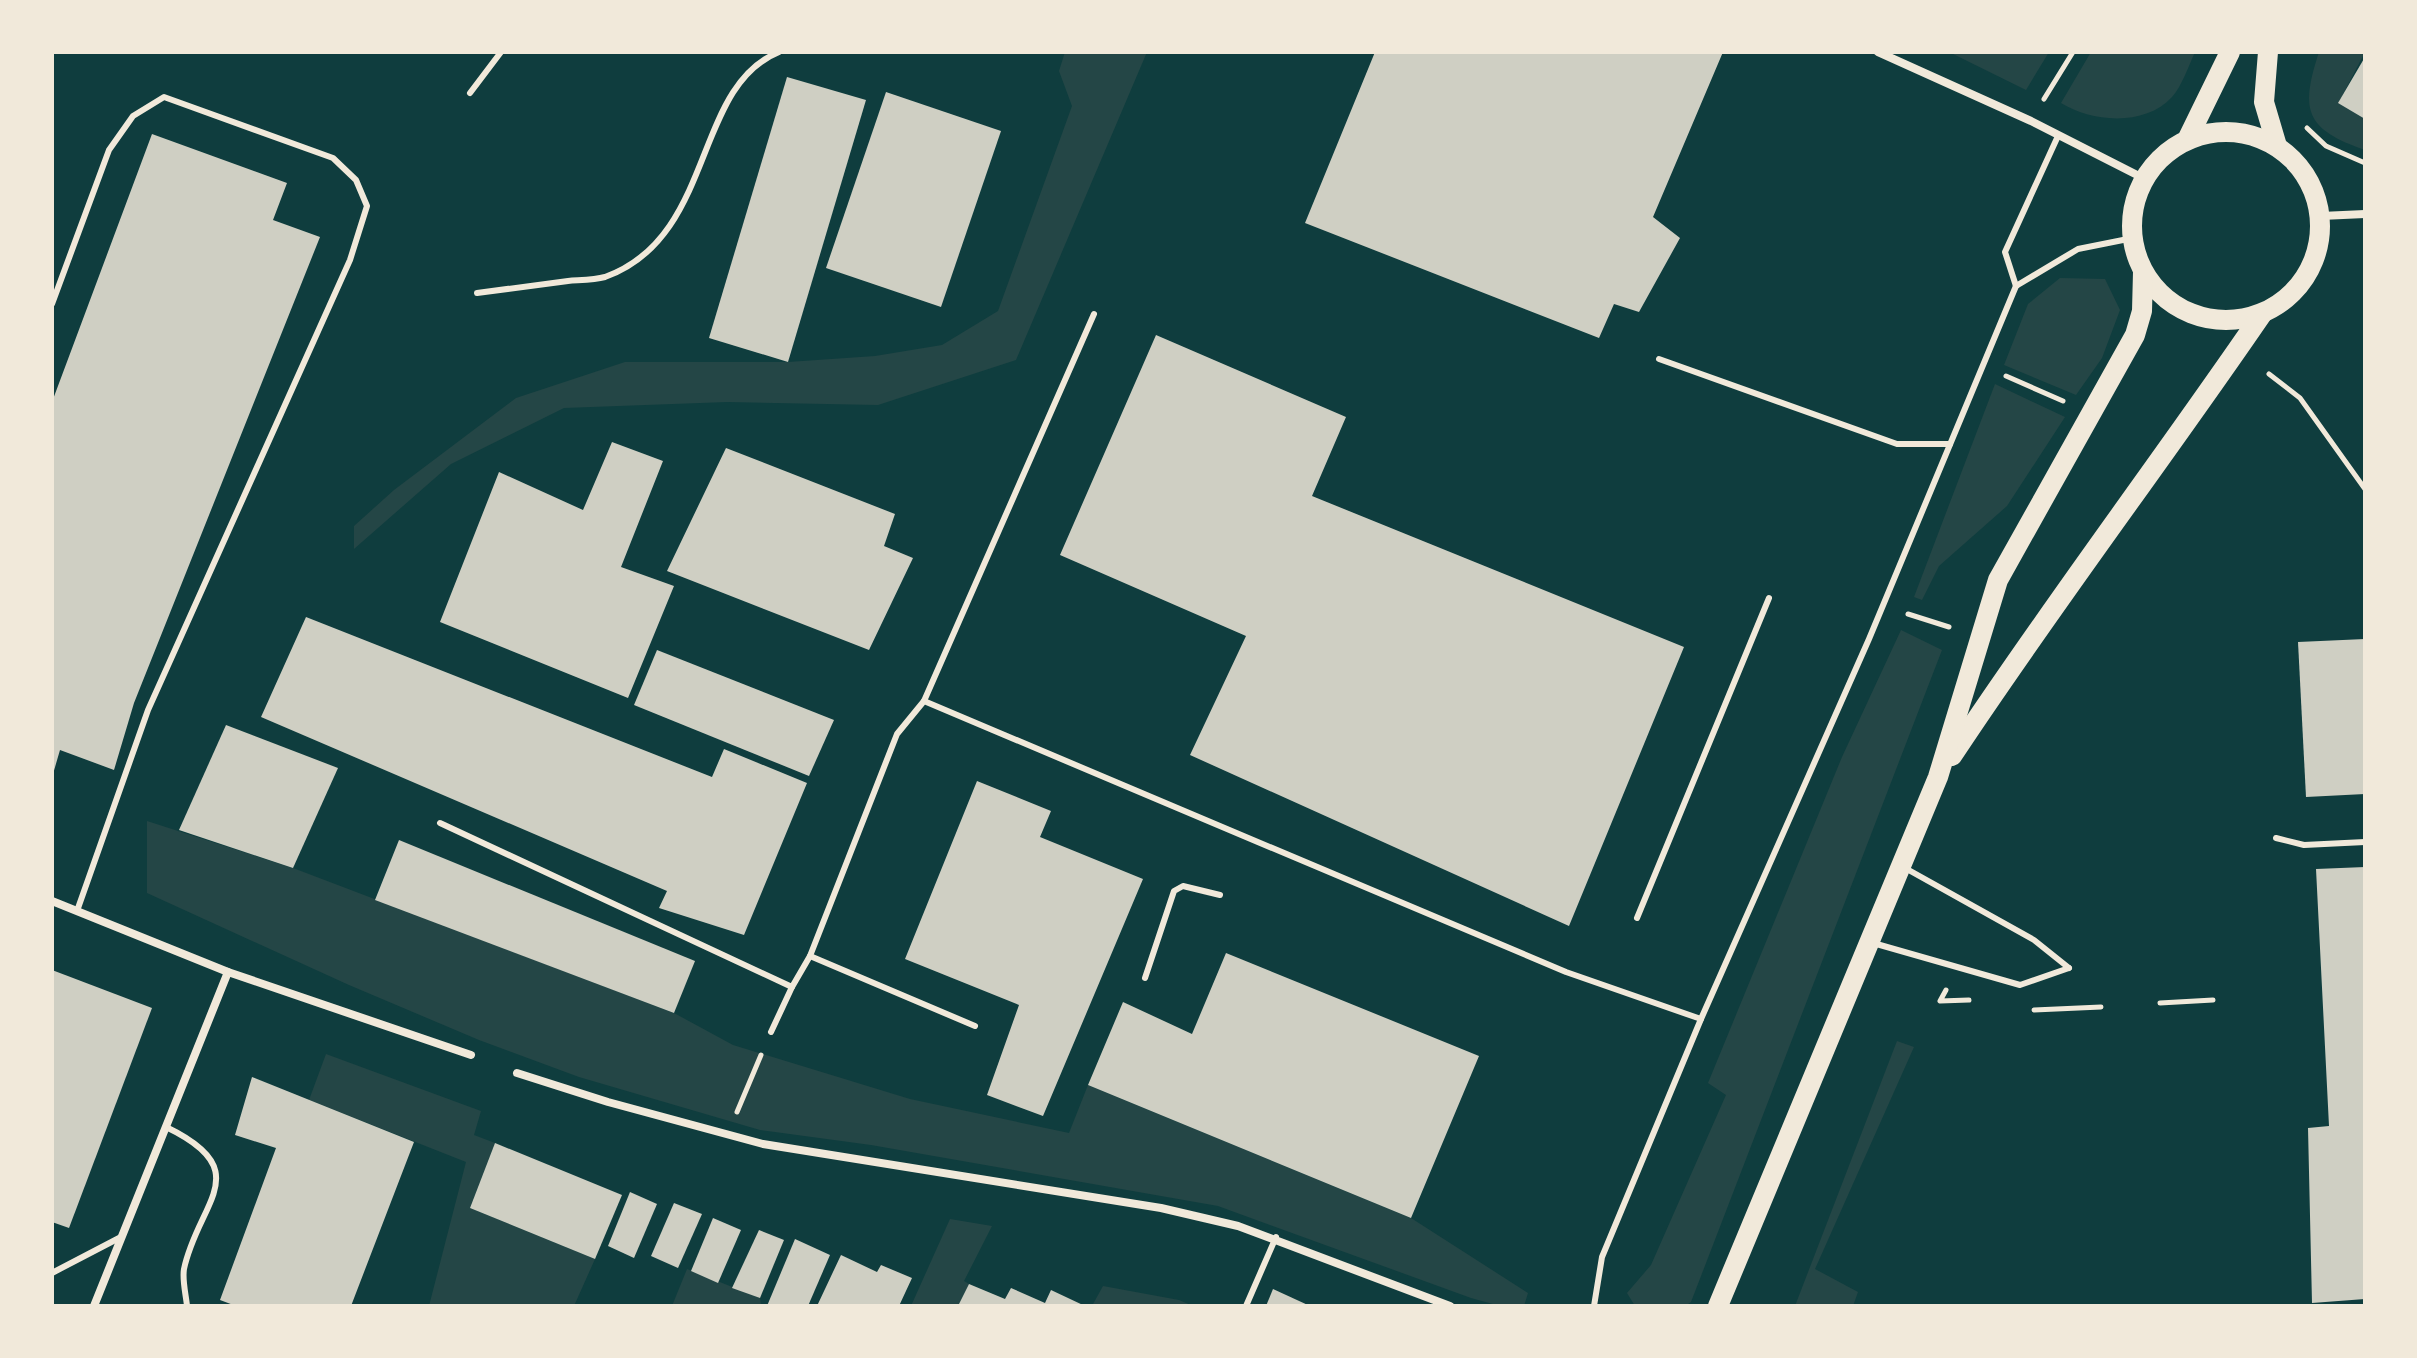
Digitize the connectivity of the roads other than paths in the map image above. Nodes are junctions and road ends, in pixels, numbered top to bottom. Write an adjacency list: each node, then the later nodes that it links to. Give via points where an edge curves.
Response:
1 (501, 52): 6 (lane)
2 (779, 52): 16 (lane, via 766,57 742,81 688,198 657,245 605,277)
3 (1878, 52): 7 (street)
4 (2230, 52): 8 (main road)
5 (2268, 52): 9 (main road, via 2264,102)
6 (470, 93)
7 (2058, 136): 10 (street); 15 (lane, via 2005,252)
8 (2187, 140): 9 (main road, via 2217,132 2248,134); 10 (main road, via 2156,163)
9 (2277, 146): 12 (main road, via 2299,164 2314,188)
10 (2145, 179): 13 (main road, via 2132,217)
11 (2365, 214): 12 (street)
12 (2321, 216): 19 (main road, via 2319,246 2308,274 2288,298)
13 (2133, 238): 14 (main road); 15 (lane, via 2078,249)
14 (2143, 272): 19 (main road, via 2182,310 2235,321); 24 (main road, via 2135,335 1998,580)
15 (2016, 286): 21 (lane)
16 (477, 293)
17 (52, 304): 31 (lane, via 109,150 133,116 164,97 333,158 356,180 367,206 350,260 148,710)
18 (1094, 314): 23 (lane)
19 (2262, 314): 24 (main road, via 2031,637)
20 (1659, 359): 21 (lane, via 1897,444)
21 (1950, 444): 38 (lane)
22 (1769, 598): 32 (lane)
23 (924, 701): 34 (lane, via 897,734); 38 (lane, via 1566,972)
24 (1938, 777): 28 (main road)
25 (440, 823): 37 (lane)
26 (2276, 838): 27 (lane, via 2304,845)
27 (2365, 842)
28 (1901, 865): 33 (main road); 33 (lane, via 2034,940 2069,968 2020,985)
29 (1220, 895): 36 (lane, via 1183,886 1174,891)
30 (52, 901): 31 (street)
31 (77, 911): 35 (street)
32 (1637, 918)
33 (1871, 942): 52 (main road)
34 (810, 956): 37 (lane); 39 (lane)
35 (228, 972): 41 (street); 43 (street)
36 (1145, 978)
37 (792, 987): 40 (lane)
38 (1701, 1019): 51 (lane, via 1602,1257)
39 (975, 1026)
40 (771, 1032)
41 (471, 1055)
42 (517, 1073): 45 (street, via 763,1144 1161,1208)
43 (166, 1127): 44 (street); 48 (lane, via 212,1157 216,1187 184,1271)
44 (121, 1237): 46 (lane); 47 (street)
45 (1276, 1237): 49 (lane); 50 (street)
46 (52, 1273)
47 (94, 1306)
48 (187, 1306)
49 (1246, 1306)
50 (1450, 1306)
51 (1594, 1306)
52 (1718, 1306)

